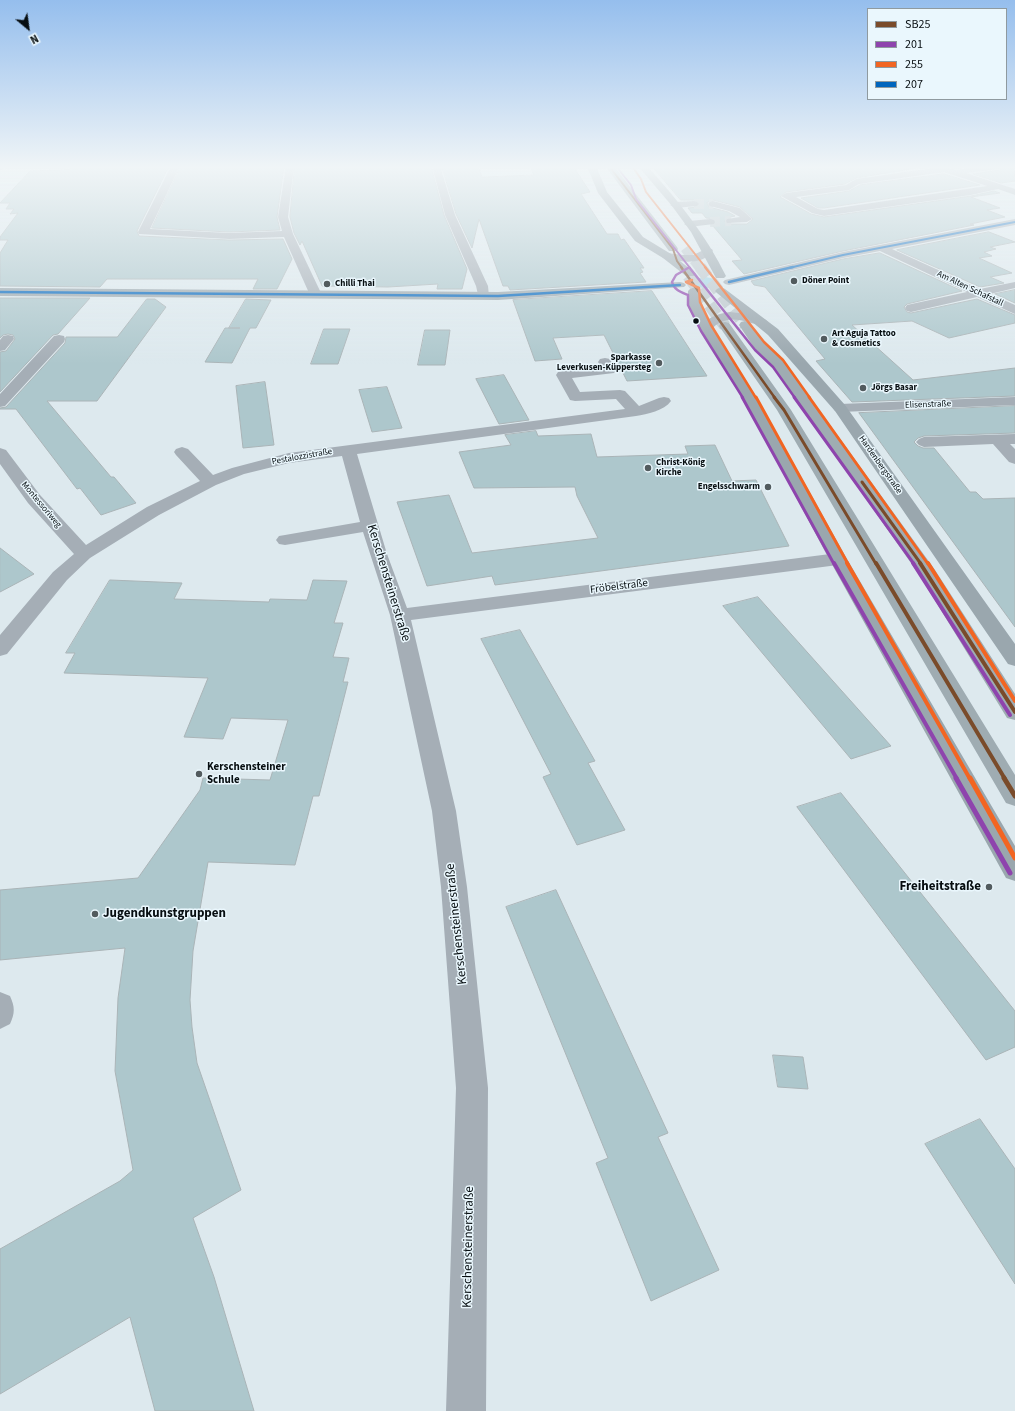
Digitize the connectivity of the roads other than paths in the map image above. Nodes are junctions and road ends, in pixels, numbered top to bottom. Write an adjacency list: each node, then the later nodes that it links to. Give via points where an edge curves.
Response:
1 (143, 232): 8 (street, via 229,236)
2 (458, 232): 21 (street, via 482,286)
3 (633, 232): 12 (main road, via 639,239)
4 (656, 232): 12 (highway)
5 (672, 232): 9 (highway)
6 (695, 232): 11 (main road, Hardenbergstraße)
7 (965, 232): 10 (street)
8 (288, 234): 19 (street)
9 (685, 248)
10 (882, 248): 14 (street); 20 (street, Am Alten Schafstall)
11 (708, 251): 12 (street, via 702,256 691,258 677,258); 14 (main road, Hardenbergstraße)
12 (670, 252): 13 (main road)
13 (690, 274): 14 (main road, via 704,273); 15 (main road, via 680,278)
14 (723, 283): 17 (main road, via 710,293); 24 (main road, Hardenbergstraße, via 731,301)
15 (680, 285): 17 (main road); 21 (main road)
16 (1015, 285): 20 (street)
17 (694, 291): 26 (main road, via 694,303)
18 (0, 292): 19 (main road)
19 (315, 293): 21 (main road)
20 (979, 293): 22 (street); 23 (street, Am Alten Schafstall)
21 (483, 296)
22 (911, 308)
23 (1015, 310)
24 (753, 323): 26 (street, via 740,316 724,317 712,321); 32 (main road, Hardenbergstraße, via 773,332); 49 (highway, via 760,346 778,363 928,574)
25 (725, 326): 50 (highway, via 784,410)
26 (706, 328): 45 (main road, via 753,403)
27 (60, 339): 31 (street)
28 (605, 362): 33 (street, via 609,370 563,375 575,397 620,394)
29 (664, 401): 33 (street, Pestalozzistraße)
30 (1015, 401): 32 (street, Elisenstraße)
31 (0, 403)
32 (840, 408): 48 (main road, Hardenbergstraße)
33 (636, 412): 37 (street, Pestalozzistraße)
34 (1015, 439): 35 (street)
35 (998, 440): 36 (street); 40 (street)
36 (924, 442)
37 (348, 449): 41 (street, Pestalozzistraße, via 288,458 238,471); 42 (street, Kerschensteinerstraße)
38 (182, 452): 41 (street)
39 (0, 453): 44 (street, Montessoriweg, via 34,499)
40 (1015, 459)
41 (210, 482): 44 (street, Pestalozzistraße, via 153,511)
42 (370, 526): 43 (street); 46 (street, Kerschensteinerstraße)
43 (285, 540)
44 (84, 554): 47 (street, Pestalozzistraße, via 60,576)
45 (838, 559): 46 (street, Fröbelstraße); 51 (main road)
46 (400, 615): 54 (street, Kerschensteinerstraße, via 444,811 454,887 472,1088)
47 (0, 649)
48 (1015, 659)
49 (1015, 712)
50 (1015, 796)
51 (1015, 870)
52 (0, 1006): 53 (street)
53 (0, 1014)
54 (466, 1411)

